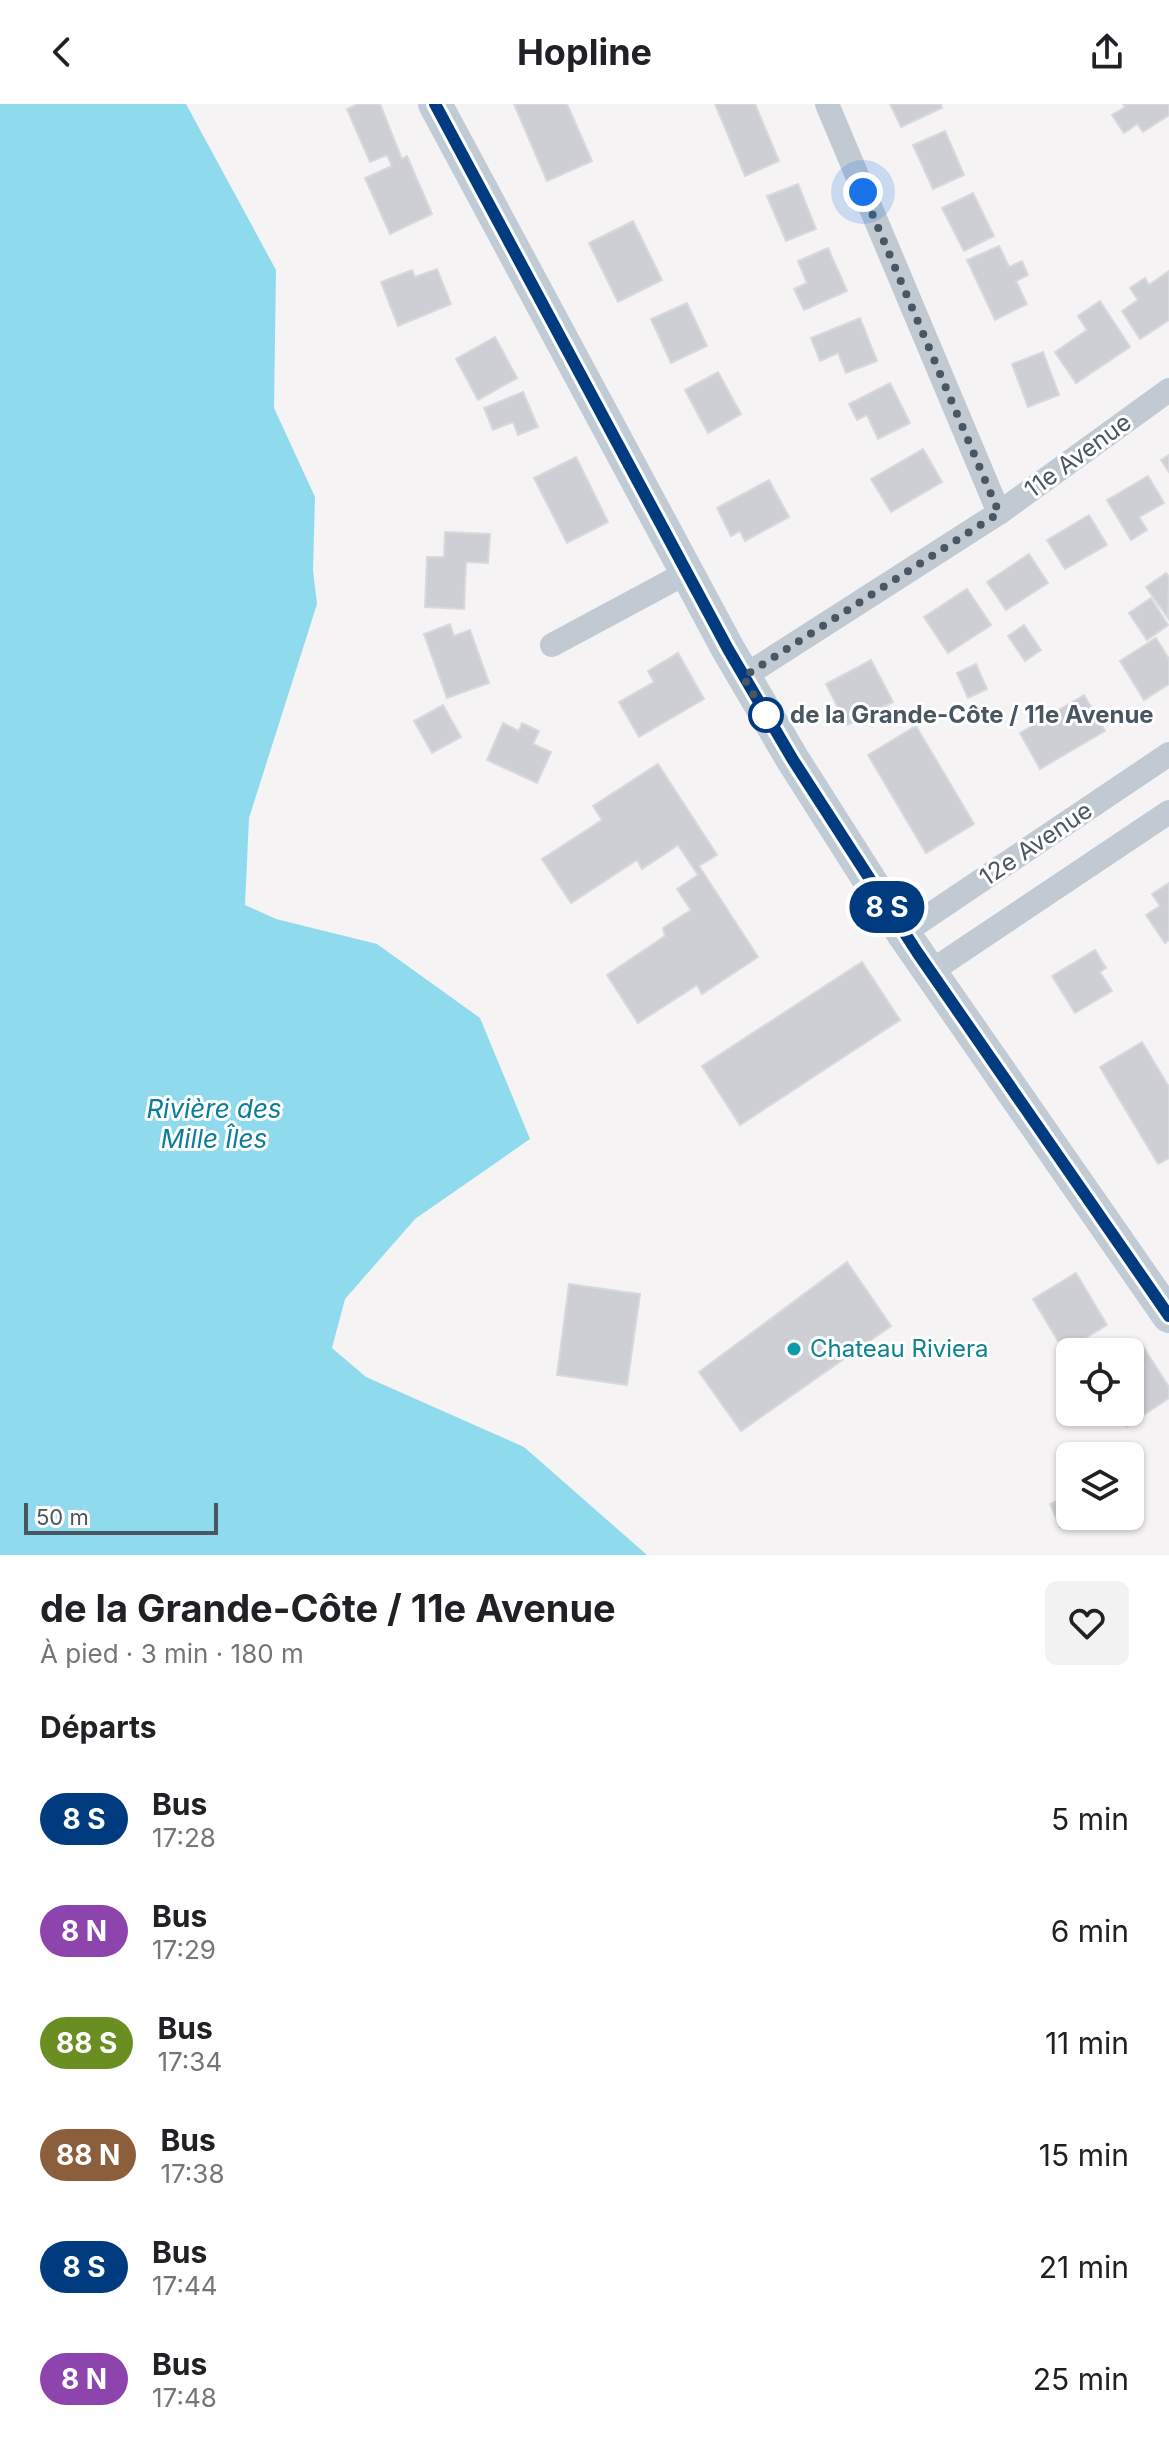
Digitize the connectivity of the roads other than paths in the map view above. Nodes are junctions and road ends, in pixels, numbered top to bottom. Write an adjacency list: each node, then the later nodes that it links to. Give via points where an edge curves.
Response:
1 (435, 104): 5 (main road)
2 (827, 104): 4 (street)
3 (1169, 390): 4 (street, 11e Avenue)
4 (999, 513): 7 (street, 11e Avenue)
5 (686, 573): 6 (street); 7 (main road)
6 (552, 645)
7 (743, 677): 10 (main road)
8 (1169, 754): 10 (street, 12e Avenue)
9 (1169, 812): 11 (street, 12e Avenue)
10 (903, 933): 11 (main road)
11 (930, 972): 12 (main road)
12 (1169, 1316)

